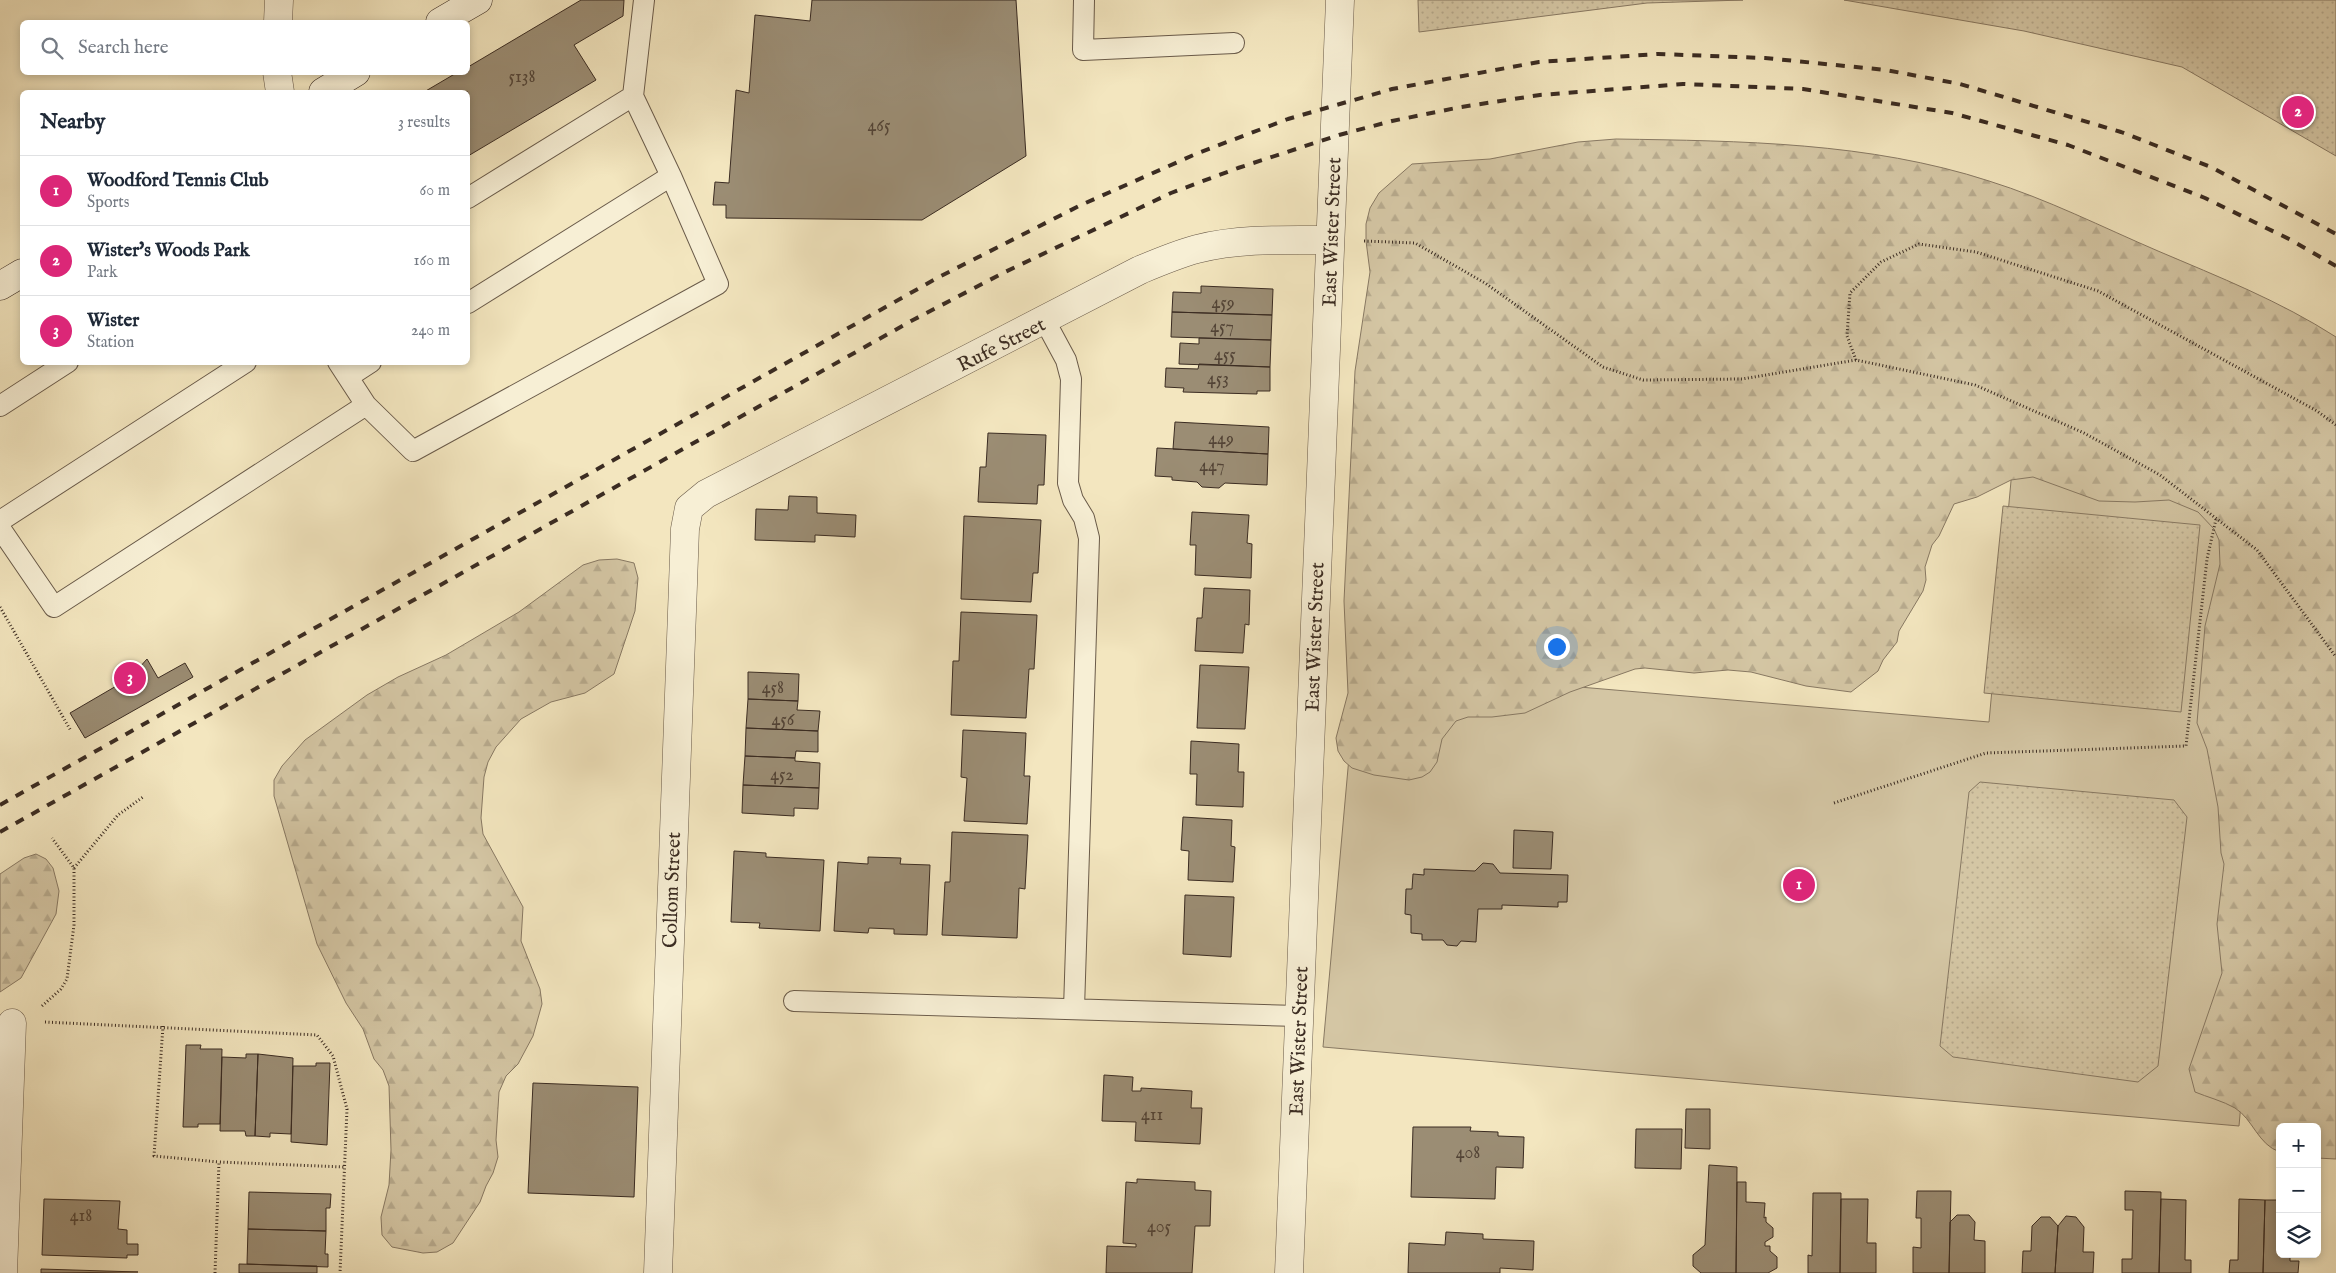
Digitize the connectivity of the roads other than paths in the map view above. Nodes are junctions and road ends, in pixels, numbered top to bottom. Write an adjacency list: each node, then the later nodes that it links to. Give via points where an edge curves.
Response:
1 (279, 0): 6 (street)
2 (478, 0): 7 (street)
3 (644, 0): 13 (lane)
4 (1084, 0): 8 (lane, via 1083,50)
5 (1340, 0): 16 (street, East Wister Street)
6 (278, 20)
7 (443, 20)
8 (1234, 43)
9 (277, 75): 11 (street)
10 (351, 75): 12 (street)
11 (280, 90)
12 (326, 90)
13 (633, 96): 14 (lane); 15 (lane)
14 (672, 176): 19 (lane); 25 (lane, via 718,284 413,451)
15 (470, 197)
16 (1330, 240): 20 (street, Rufe Street, via 1260,241 1198,249 1140,270); 32 (street, East Wister Street)
17 (20, 274): 18 (street)
18 (0, 286)
19 (470, 302)
20 (1045, 321): 27 (street, Rufe Street, via 706,494); 31 (lane, via 1066,360 1071,379 1068,483 1089,538)
21 (63, 365): 26 (lane)
22 (241, 365): 28 (lane)
23 (360, 365): 24 (lane)
24 (343, 370): 25 (lane)
25 (366, 405): 29 (lane, via 54,607)
26 (0, 406)
27 (689, 508): 35 (street, Collom Street, via 685,529)
28 (0, 520)
29 (0, 528)
30 (794, 1001): 31 (lane)
31 (1074, 1009): 32 (lane)
32 (1298, 1016): 36 (street, East Wister Street)
33 (24, 1022): 34 (street)
34 (3, 1273)
35 (658, 1273)
36 (1289, 1273)

